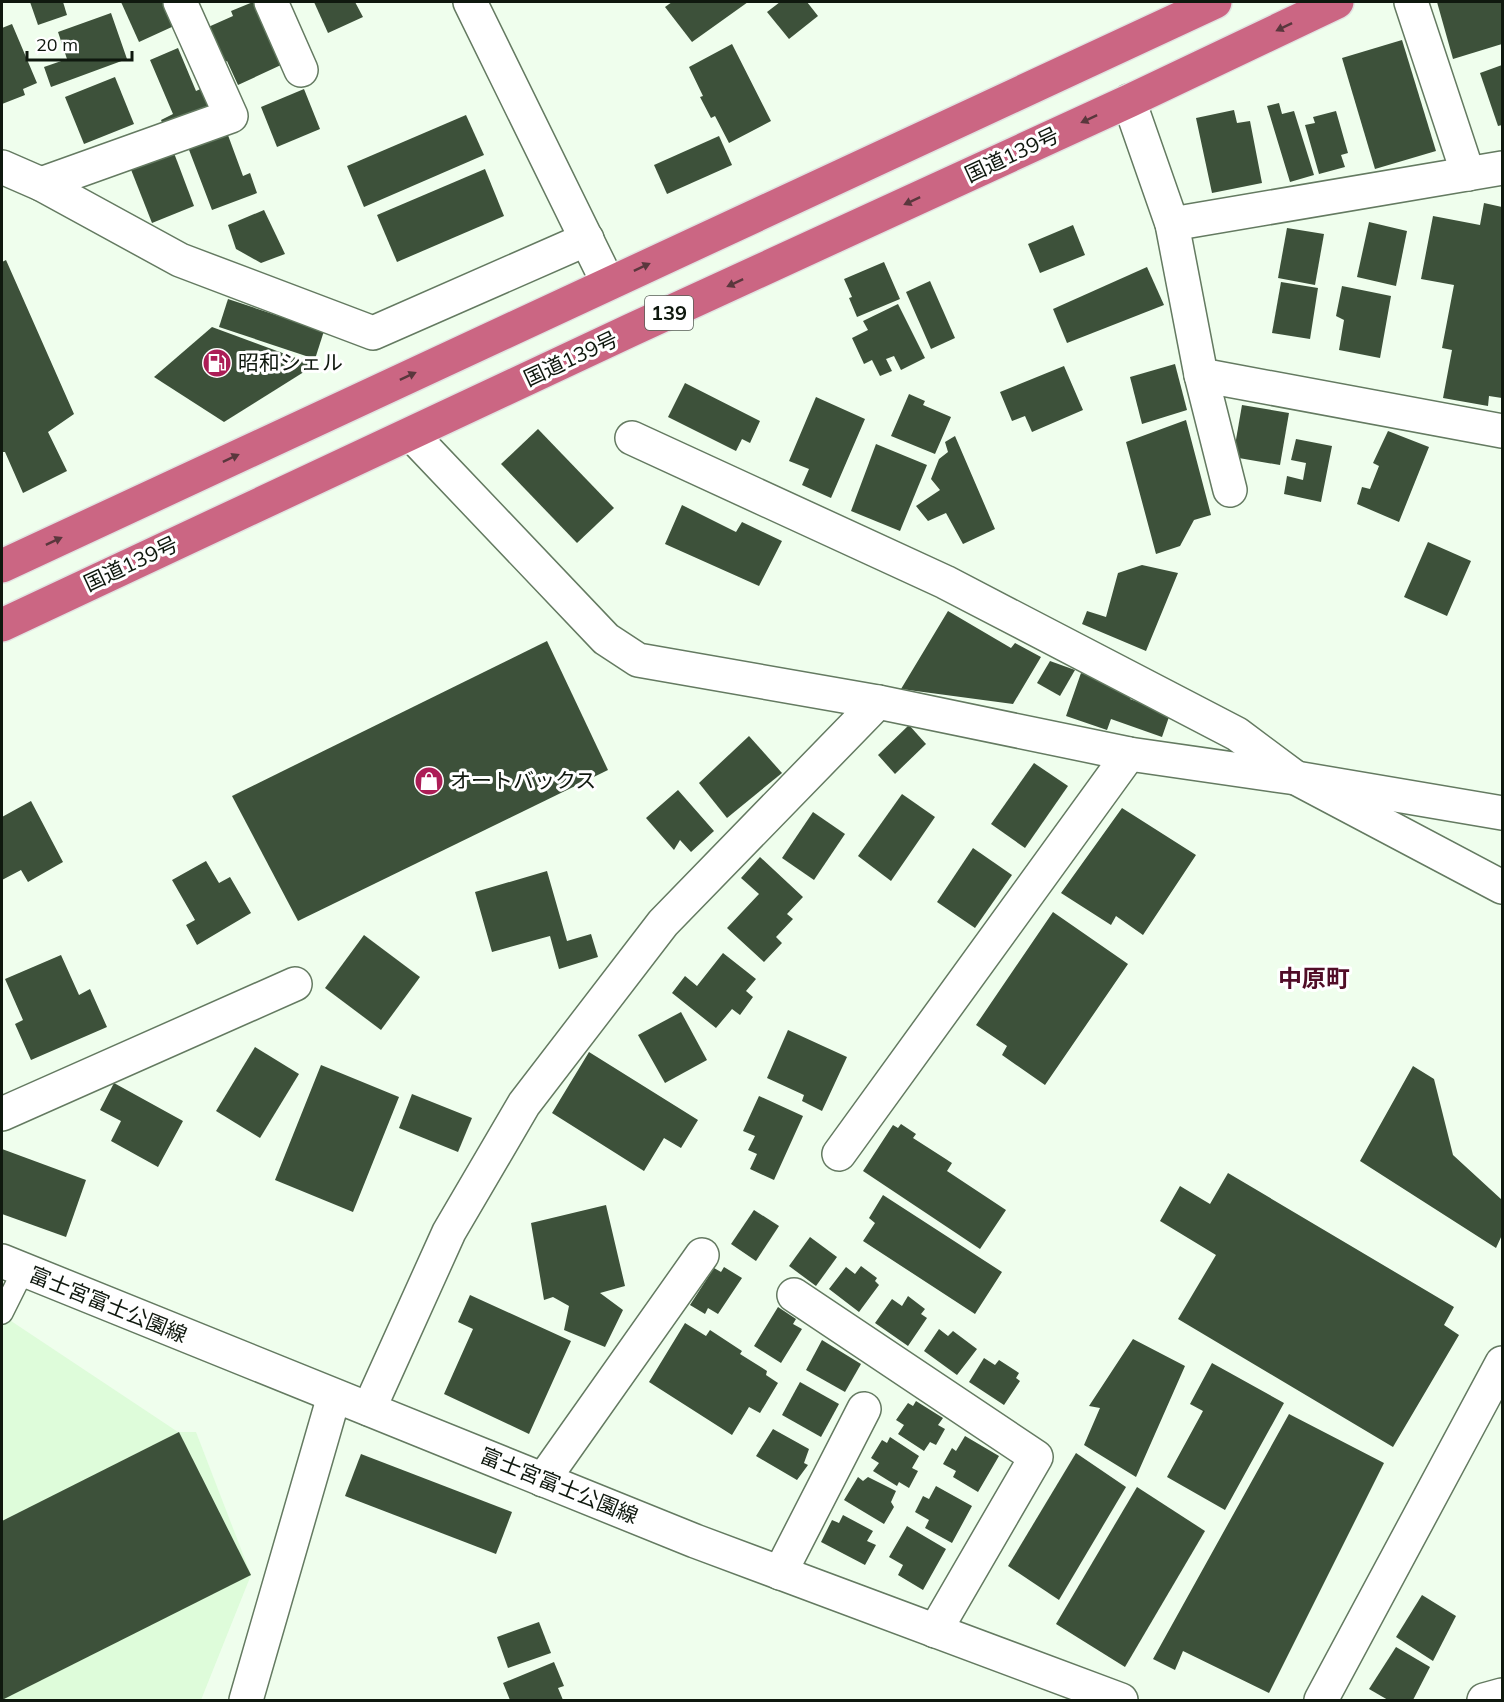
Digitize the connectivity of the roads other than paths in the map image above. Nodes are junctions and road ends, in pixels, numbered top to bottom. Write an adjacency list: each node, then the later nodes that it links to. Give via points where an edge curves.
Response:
1 (180, 2): 12 (street, via 231,116)
2 (271, 2): 7 (street)
3 (470, 2): 14 (street)
4 (1215, 2): 15 (highway, 139, one-way to 4)
5 (1337, 2): 8 (highway, 国道139号 / 139, one-way to 8)
6 (1411, 2): 11 (street)
7 (300, 70)
8 (1129, 101): 13 (street); 18 (highway, 国道139号 / 139, one-way to 18)
9 (2, 167): 12 (street)
10 (1503, 168): 11 (street)
11 (1468, 174): 13 (street)
12 (41, 184): 14 (street, via 180,260 373,333)
13 (1172, 224): 16 (street)
14 (587, 239): 15 (street)
15 (608, 283): 21 (highway, 139, one-way to 15)
16 (1201, 375): 17 (street); 20 (street)
17 (1503, 431)
18 (411, 434): 22 (highway, 国道139号 / 139); 23 (street, via 606,639 638,660)
19 (632, 438): 25 (street, via 945,582 1237,734)
20 (1230, 490)
21 (2, 566)
22 (2, 625)
23 (878, 702): 24 (street); 37 (street, via 663,923 524,1104 449,1232)
24 (1129, 753): 25 (street); 30 (street)
25 (1296, 778): 26 (street); 27 (street)
26 (1503, 813)
27 (1503, 887)
28 (295, 984): 29 (street)
29 (2, 1114)
30 (839, 1154)
31 (702, 1255): 39 (street)
32 (12, 1266): 34 (lane); 36 (street, 富士宮富士公園線)
33 (794, 1294): 41 (street, via 1036,1457)
34 (2, 1313)
35 (1503, 1363): 45 (street)
36 (334, 1396): 37 (street, 富士宮富士公園線); 43 (street)
37 (369, 1409): 39 (street, 富士宮富士公園線)
38 (864, 1409): 40 (street)
39 (543, 1480): 40 (street, 富士宮富士公園線)
40 (780, 1573): 41 (street, 富士宮富士公園線)
41 (935, 1631): 44 (street, 富士宮富士公園線)
42 (1503, 1695): 46 (street)
43 (246, 1701)
44 (1121, 1701)
45 (1321, 1701)
46 (1484, 1701)

